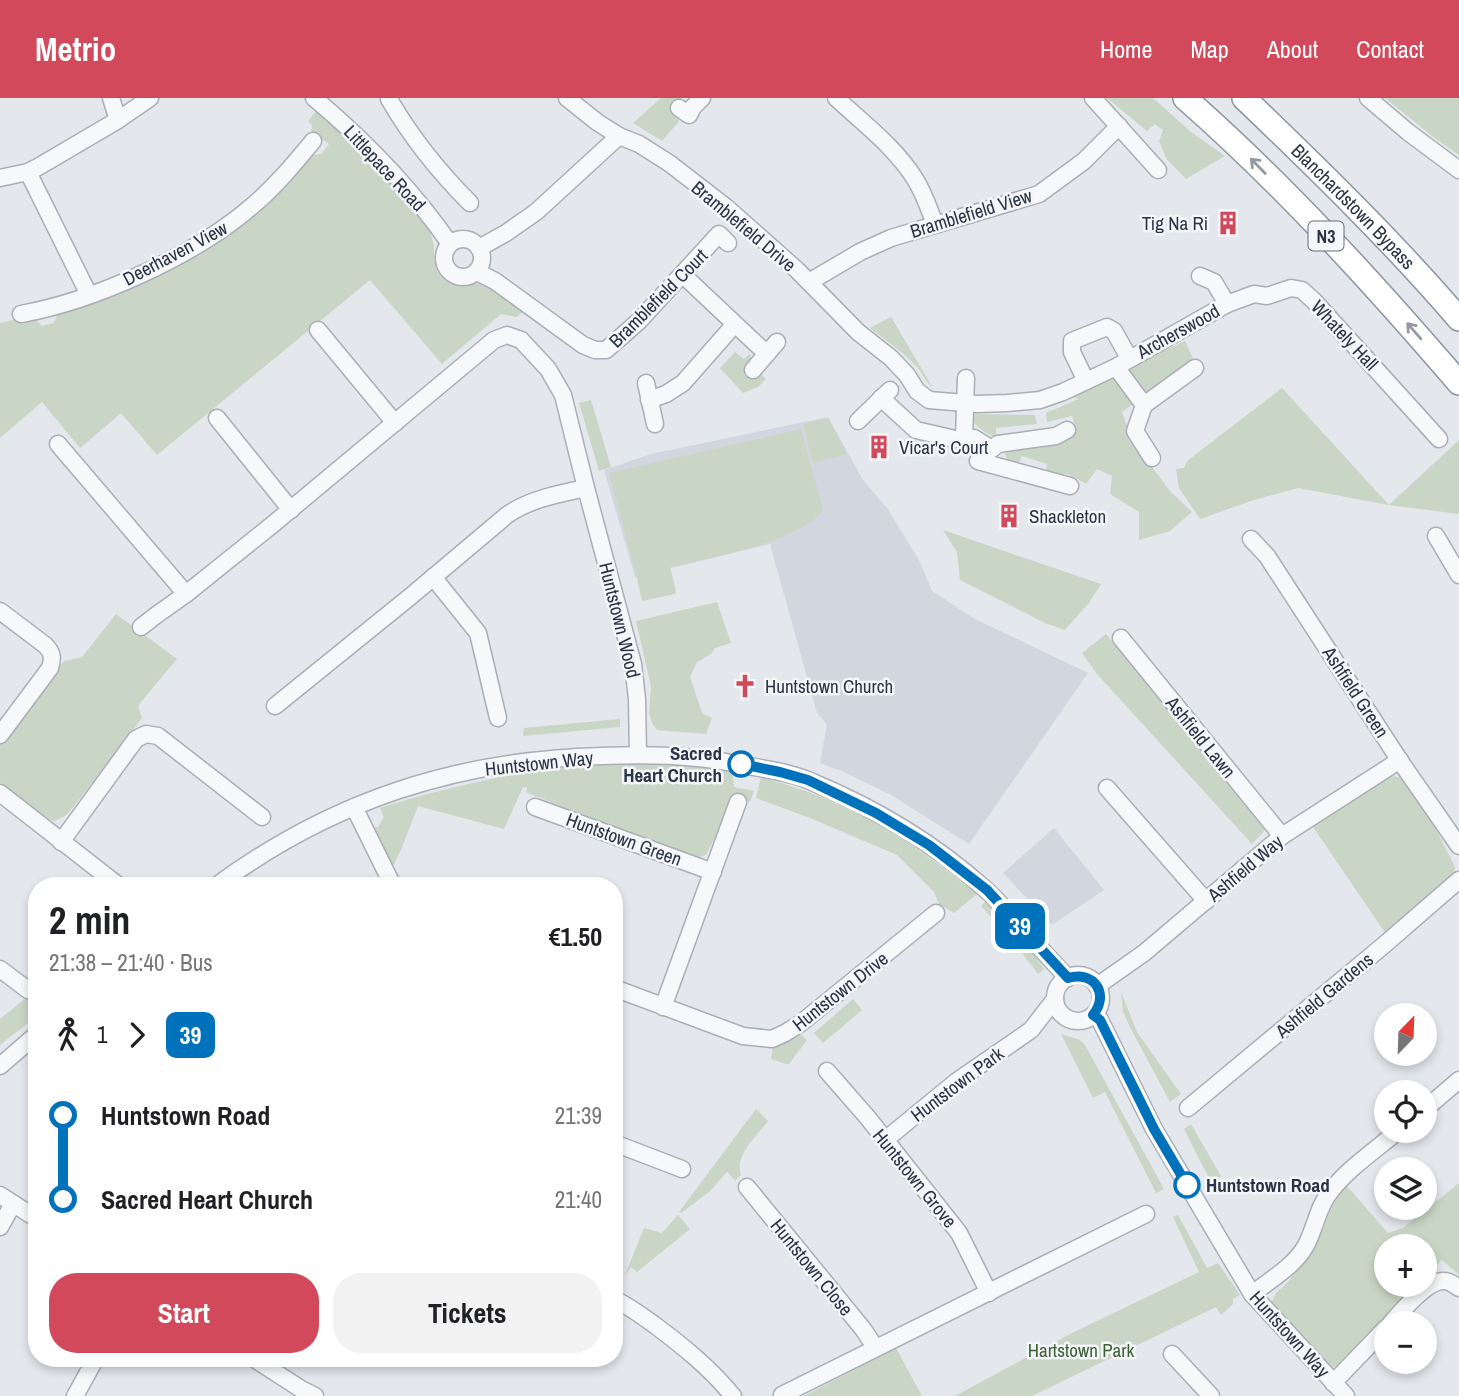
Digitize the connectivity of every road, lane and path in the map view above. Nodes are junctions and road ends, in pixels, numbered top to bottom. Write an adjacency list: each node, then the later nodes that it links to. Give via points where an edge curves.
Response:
1 (111, 98): 14 (street)
2 (150, 98): 14 (street)
3 (314, 98): 25 (street, Littlepace Road, via 380,158)
4 (567, 98): 16 (street, Bramblefield Drive)
5 (702, 98): 13 (street, via 689,115)
6 (836, 98): 23 (street, via 906,166)
7 (1093, 98): 15 (street)
8 (1185, 98): 44 (highway, Blanchardstown Bypass / N3, one-way to 8, via 1352,263 1231,138)
9 (1244, 98): 27 (highway, Blanchardstown Bypass / N3)
10 (1255, 98): 27 (highway, via 1336,177)
11 (1368, 98): 19 (street)
12 (385, 99): 22 (street)
13 (679, 108)
14 (118, 121): 20 (street)
15 (1119, 125): 18 (street, via 1152,149); 23 (street, Bramblefield View, via 1084,161 1038,194)
16 (619, 136): 26 (street, via 536,212); 31 (street, Bramblefield Drive, via 669,163)
17 (313, 141): 32 (street, Deerhaven View, via 252,206 223,229 159,265)
18 (1158, 170)
19 (1459, 170)
20 (28, 172): 21 (street); 32 (street)
21 (0, 178)
22 (470, 203)
23 (934, 224): 31 (street, Bramblefield View, via 862,251)
24 (728, 243): 29 (street, Bramblefield Court, via 719,234)
25 (450, 244): 26 (street, via 464,239); 28 (street, via 443,257 449,272 466,278)
26 (479, 248): 28 (street, via 482,261)
27 (1402, 256): 35 (highway, Blanchardstown Bypass / N3)
28 (477, 272): 29 (street, Bramblefield Court, via 595,350 606,350 630,330)
29 (683, 275): 36 (street)
30 (1200, 276): 33 (street, Archerswood, via 1214,282)
31 (809, 282): 38 (street, Bramblefield Drive)
32 (89, 295): 34 (street, Deerhaven View)
33 (1227, 304): 39 (street, Archerswood); 53 (street, Whately Hall, via 1254,294 1302,290)
34 (21, 314)
35 (1459, 319)
36 (734, 325): 41 (street, via 772,348); 50 (street, via 683,383 666,394 647,391)
37 (318, 330): 49 (street)
38 (858, 332): 45 (street, Archerswood, via 891,358 923,397)
39 (1122, 362): 43 (street, Archerswood); 43 (street, Archerswood, via 1114,331 1107,327 1072,341); 46 (street)
40 (1195, 368): 46 (street)
41 (753, 370)
42 (966, 378): 45 (street)
43 (1086, 381): 45 (street, Archerswood, via 1040,400)
44 (1459, 383)
45 (965, 403): 52 (street)
46 (1144, 405): 56 (street, via 1135,432)
47 (217, 418): 61 (street)
48 (858, 421): 52 (street, via 885,394 916,430)
49 (395, 424): 60 (street, Huntstown Wood, via 494,340 514,337 548,369 563,395); 61 (street, Huntstown Wood)
50 (655, 424)
51 (1067, 430): 55 (street)
52 (964, 439): 55 (street, via 974,438)
53 (1439, 439)
54 (58, 444): 66 (street)
55 (992, 449): 58 (street)
56 (1152, 458)
57 (978, 461): 58 (street)
58 (997, 466): 59 (street)
59 (1070, 486)
60 (586, 488): 65 (street, via 523,505); 73 (street, Huntstown Wood, via 633,664)
61 (291, 510): 66 (street, Huntstown Wood)
62 (1436, 536): 64 (street)
63 (1251, 539): 74 (street, Ashfield Green, via 1267,556)
64 (1459, 575)
65 (433, 577): 70 (street); 71 (street, via 478,633)
66 (186, 594): 68 (street, Huntstown Wood)
67 (0, 611): 72 (street, via 45,645 52,659)
68 (141, 627)
69 (1121, 638): 81 (street, Ashfield Lawn)
70 (275, 706)
71 (498, 718)
72 (0, 735)
73 (638, 755): 78 (street, Huntstown Way, via 529,760 483,768 399,789); 92 (street, Huntstown Way, via 705,758 780,772 855,802 929,845 979,883)
74 (1400, 760): 81 (street, Ashfield Way); 83 (street, Ashfield Green)
75 (1107, 788): 89 (street)
76 (0, 793): 82 (street)
77 (738, 802): 84 (street)
78 (354, 807): 86 (street, Huntstown Way, via 316,824); 87 (street)
79 (535, 807): 84 (street, Huntstown Green)
80 (262, 817): 82 (street, via 158,736 146,734 136,739)
81 (1282, 835): 89 (street, Ashfield Way)
82 (61, 842): 85 (street)
83 (1459, 846)
84 (713, 872): 97 (street)
85 (107, 877)
86 (230, 877)
87 (389, 877)
88 (1459, 880): 106 (street, Ashfield Gardens)
89 (1206, 901): 93 (street, Ashfield Way)
90 (936, 913): 97 (street, Huntstown Drive, via 801,1023 772,1039 743,1036)
91 (0, 969): 94 (street)
92 (1068, 978): 93 (street, via 1081,976); 96 (street)
93 (1097, 986): 98 (street, via 1101,998)
94 (28, 990)
95 (623, 991): 97 (street, Huntstown Drive)
96 (1055, 999): 99 (street); 100 (street, Huntstown Park)
97 (663, 1006)
98 (1093, 1015): 99 (street, via 1079,1021); 118 (street, Huntstown Way, via 1100,1020 1154,1129)
99 (1065, 1017): 100 (street, Huntstown Park)
100 (1031, 1030): 107 (street, Huntstown Park, via 957,1081)
101 (28, 1042): 102 (street)
102 (0, 1066)
103 (827, 1071): 107 (street, Huntstown Grove)
104 (1459, 1080): 105 (street)
105 (1437, 1099)
106 (1188, 1108)
107 (885, 1140): 117 (street, Huntstown Grove, via 959,1233)
108 (1384, 1143): 118 (street, via 1335,1185 1300,1254)
109 (623, 1146): 110 (street)
110 (682, 1169)
111 (747, 1187): 122 (street, Huntstown Close)
112 (7, 1200): 113 (street); 115 (street)
113 (28, 1213)
114 (1146, 1214): 117 (street)
115 (0, 1227)
116 (1459, 1288): 120 (street, via 1447,1281 1432,1284)
117 (989, 1293): 122 (street)
118 (1252, 1294): 128 (street, Huntstown Way)
119 (623, 1304): 132 (street, via 683,1346)
120 (1404, 1311)
121 (1374, 1340): 128 (street)
122 (876, 1348): 129 (street)
123 (1172, 1354): 133 (street)
124 (91, 1367): 130 (street)
125 (267, 1367): 127 (street)
126 (282, 1367): 127 (street)
127 (278, 1374): 131 (street)
128 (1333, 1383): 134 (street, Huntstown Way)
129 (782, 1395)
130 (75, 1396)
131 (315, 1396)
132 (733, 1396)
133 (1211, 1396)
134 (1346, 1396)

